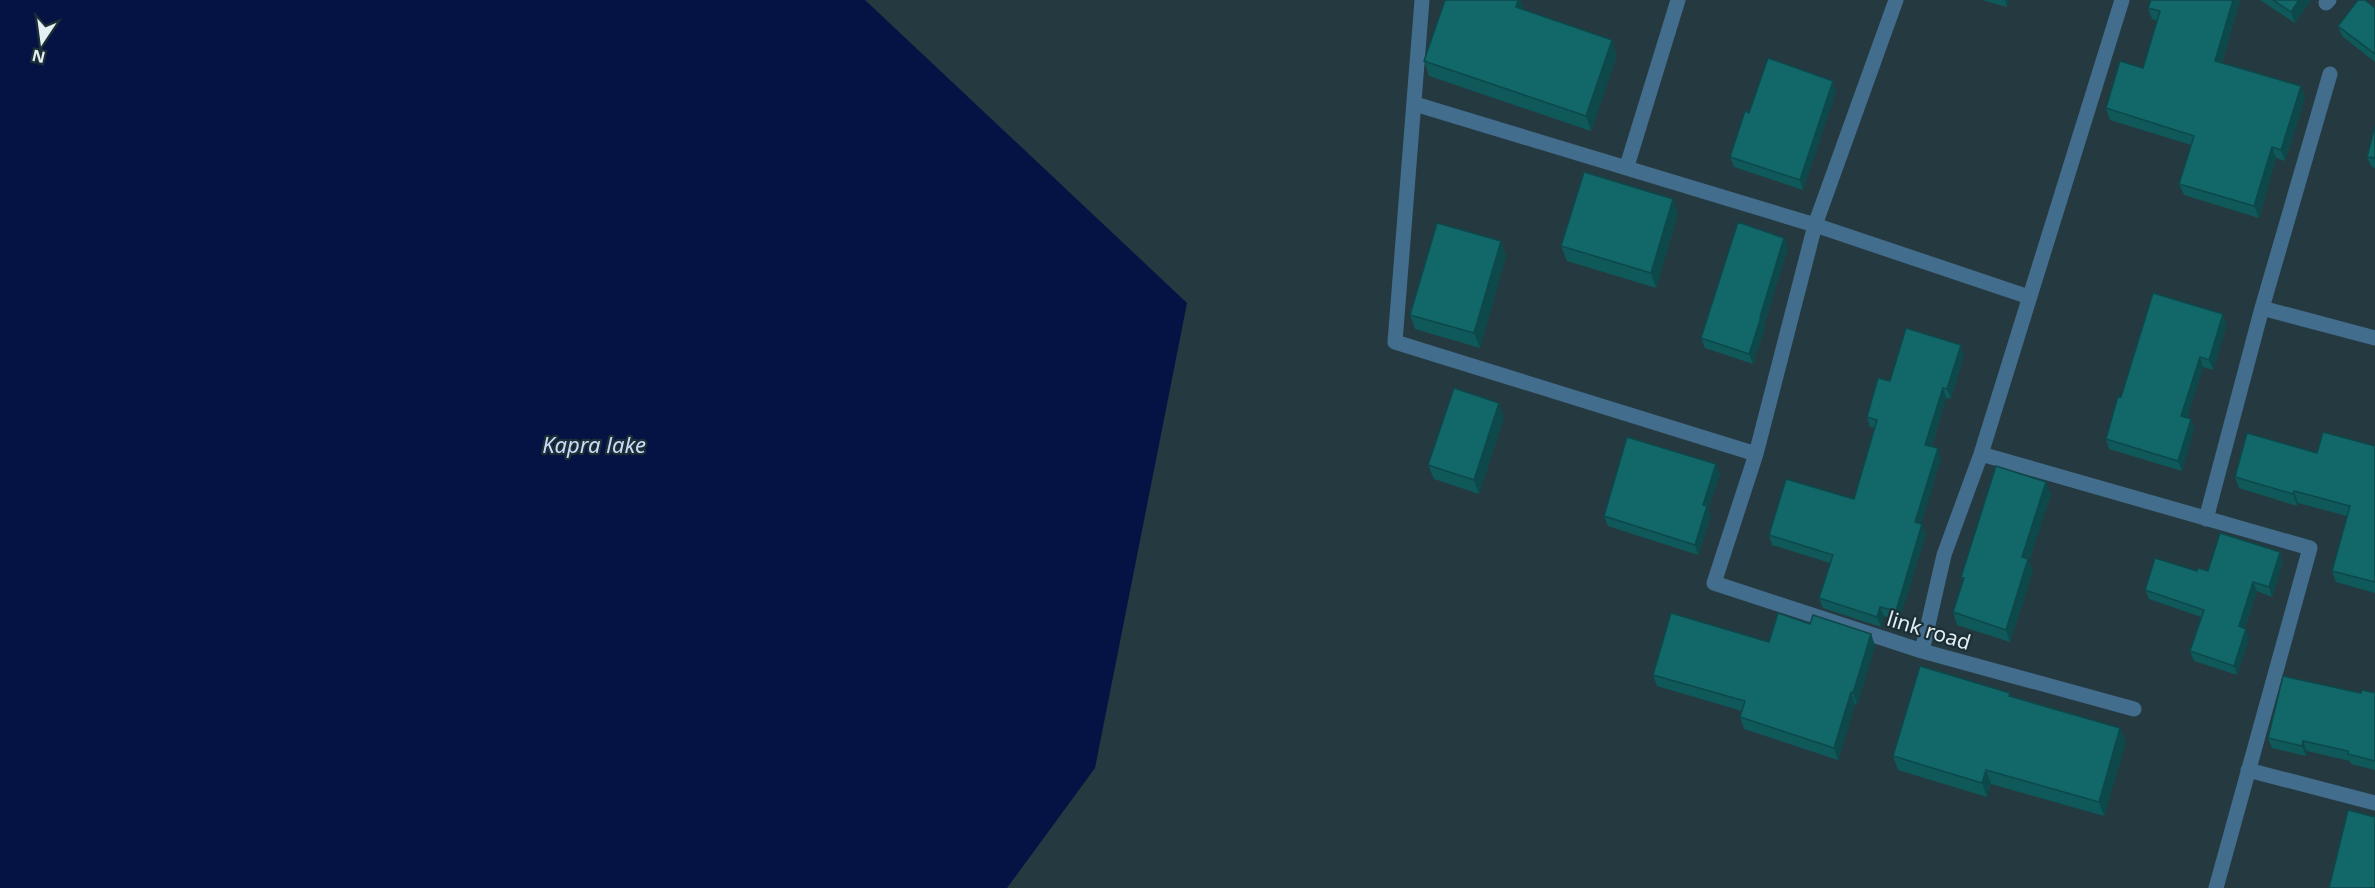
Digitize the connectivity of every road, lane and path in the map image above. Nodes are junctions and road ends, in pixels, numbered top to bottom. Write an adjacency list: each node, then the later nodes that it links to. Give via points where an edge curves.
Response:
1 (1422, 0): 6 (street)
2 (1678, 0): 7 (street)
3 (1896, 0): 8 (street)
4 (2121, 0): 9 (street)
5 (2330, 74): 10 (street)
6 (1415, 104): 7 (street); 12 (street, via 1395,342)
7 (1627, 166): 8 (street)
8 (1815, 225): 9 (street); 12 (street)
9 (2029, 297): 13 (street)
10 (2262, 308): 11 (street); 14 (street)
11 (2375, 338)
12 (1756, 454): 15 (street, link road, via 1714,583)
13 (1981, 454): 14 (street); 15 (street, via 1944,555)
14 (2206, 519): 17 (street, via 2310,548)
15 (1923, 651): 16 (street, link road)
16 (2134, 710)
17 (2248, 771): 18 (street); 19 (street)
18 (2375, 803)
19 (2216, 888)

